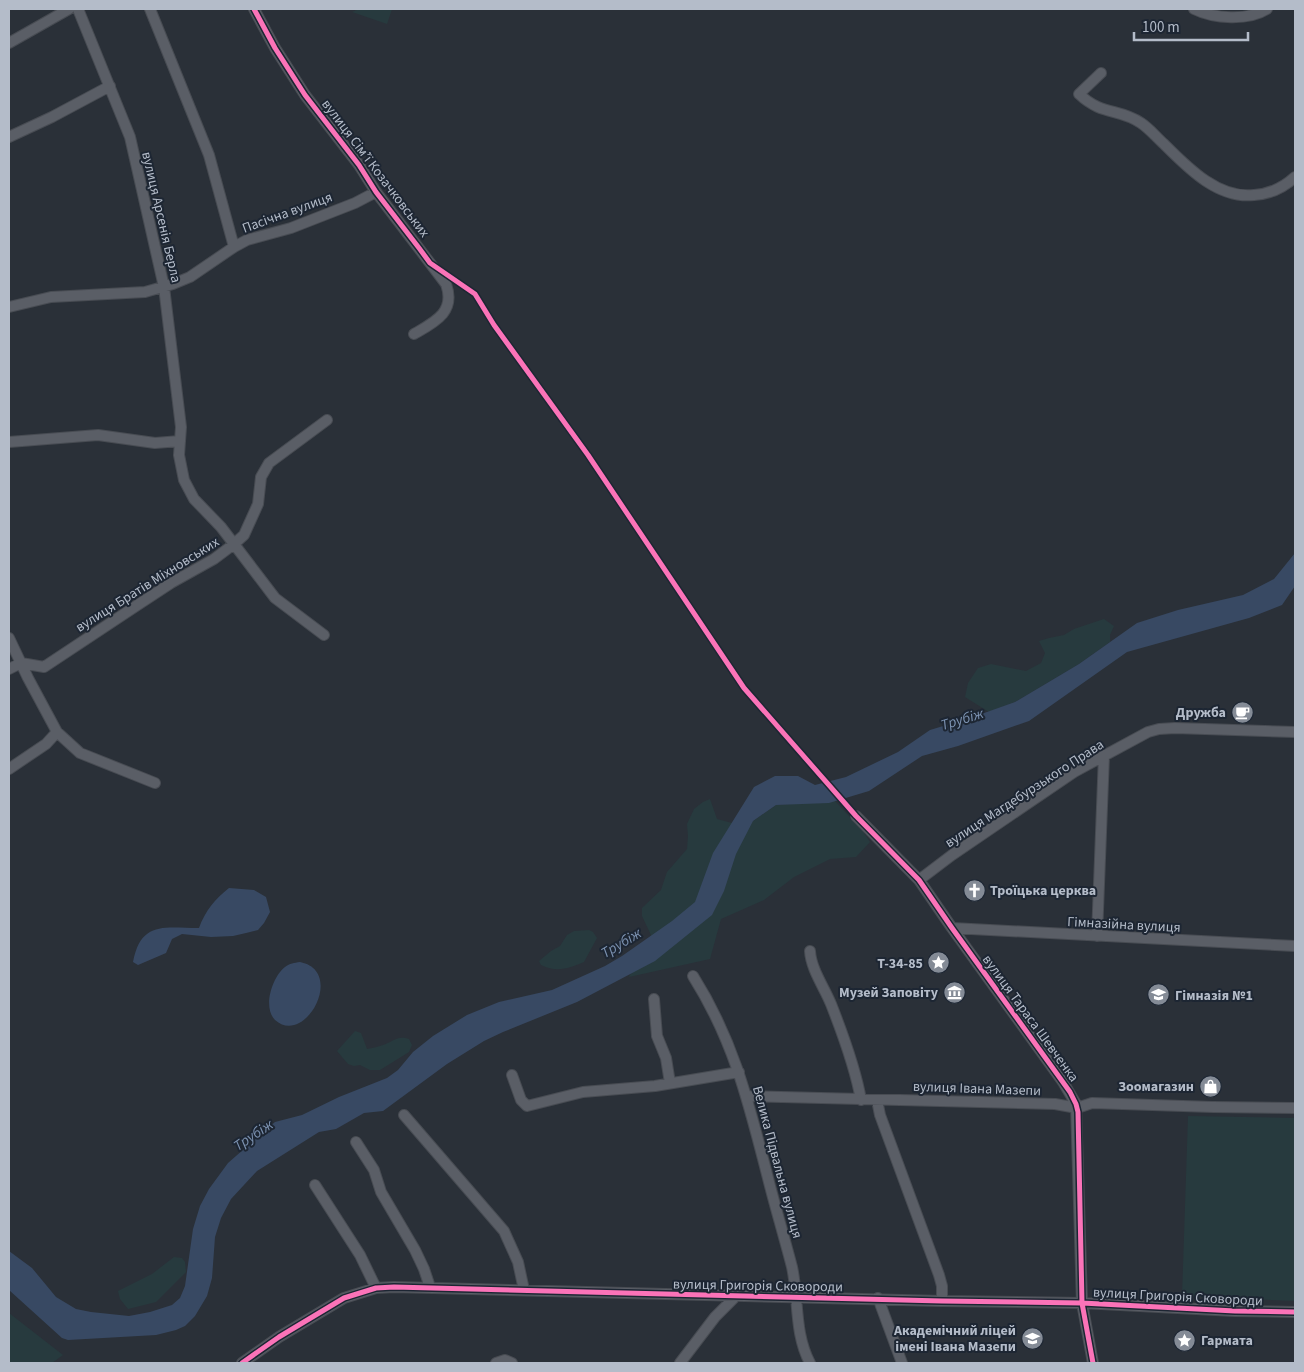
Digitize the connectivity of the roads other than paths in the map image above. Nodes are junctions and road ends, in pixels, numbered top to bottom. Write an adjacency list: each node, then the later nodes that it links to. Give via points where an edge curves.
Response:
1 (69, 9): 7 (street)
2 (78, 9): 9 (street, вулиця Арсенія Берла)
3 (150, 9): 13 (street, via 209,155)
4 (254, 9): 12 (street, вулиця Сімʼї Козачковських, via 288,69)
5 (1194, 9): 6 (street, via 1236,17)
6 (1267, 9)
7 (9, 43)
8 (1101, 73): 11 (street, via 1080,94 1096,108 1125,115 1143,124 1215,187 1238,196 1264,194 1278,190)
9 (110, 86): 10 (street); 14 (street, вулиця Арсенія Берла, via 130,137)
10 (9, 137)
11 (1295, 177)
12 (376, 192): 13 (street, Пасічна вулиця, via 292,228 256,237); 16 (street, вулиця Сімʼї Козачковських, via 448,289 449,303 445,312)
13 (234, 247): 14 (street, Пасічна вулиця, via 190,277)
14 (164, 287): 15 (street, Пасічна вулиця, via 145,292 51,297); 18 (street, вулиця Арсенія Берла, via 181,426)
15 (9, 307)
16 (414, 334)
17 (327, 420): 20 (street, вулиця Братів Міхновських, via 269,463 261,477 258,504 244,535)
18 (180, 441): 19 (street, via 155,442 98,435); 20 (street, вулиця Арсенія Берла, via 180,464 186,486)
19 (9, 442)
20 (234, 544): 21 (street, вулиця Арсенія Берла, via 275,598); 23 (street, вулиця Братів Міхновських, via 44,667)
21 (324, 635)
22 (9, 638): 23 (street)
23 (21, 663): 24 (street); 25 (street)
24 (9, 669)
25 (57, 732): 28 (street, via 46,744); 29 (street, via 80,753)
26 (1295, 732): 27 (street, вулиця Магдебурзького Права, via 1164,728 1143,734)
27 (1104, 755): 31 (street, вулиця Магдебурзького Права); 33 (street)
28 (9, 769)
29 (155, 783)
30 (856, 816): 31 (street, вулиця Тараса Шевченка)
31 (919, 880): 32 (street, вулиця Тараса Шевченка)
32 (952, 928): 33 (street, Гімназійна вулиця); 44 (street, вулиця Тараса Шевченка, via 1063,1082)
33 (1097, 936): 34 (street, Гімназійна вулиця)
34 (1295, 946)
35 (810, 950): 42 (street)
36 (693, 976): 38 (street, Велика Підвальна вулиця, via 718,1020)
37 (654, 1000): 40 (street, via 657,1036 666,1058)
38 (739, 1072): 40 (street); 41 (street, Велика Підвальна вулиця)
39 (512, 1075): 40 (street, via 521,1100 527,1106 583,1092)
40 (670, 1083)
41 (747, 1096): 42 (street, вулиця Івана Мазепи); 53 (street, Велика Підвальна вулиця, via 791,1265)
42 (861, 1100): 43 (street, вулиця Івана Мазепи)
43 (877, 1100): 44 (street, вулиця Івана Мазепи, via 1055,1104); 55 (street, via 939,1275)
44 (1077, 1108): 45 (street, вулиця Івана Мазепи, via 1092,1103); 56 (street, вулиця Тараса Шевченка)
45 (1295, 1108)
46 (404, 1115): 51 (street, via 506,1235 518,1262)
47 (356, 1142): 49 (street, via 421,1261)
48 (315, 1185): 50 (street, via 360,1255)
49 (430, 1287): 50 (street, вулиця Григорія Сковороди); 51 (street, вулиця Григорія Сковороди)
50 (376, 1288): 58 (street, вулиця Григорія Сковороди, via 327,1307)
51 (524, 1290): 52 (street, вулиця Григорія Сковороди)
52 (736, 1296): 53 (street, вулиця Григорія Сковороди); 61 (street, via 715,1316)
53 (795, 1297): 54 (street, вулиця Григорія Сковороди); 62 (street, Велика Підвальна вулиця, via 801,1343)
54 (878, 1298): 55 (street, вулиця Григорія Сковороди); 63 (street)
55 (942, 1301): 56 (street, вулиця Григорія Сковороди)
56 (1082, 1303): 57 (street, вулиця Григорія Сковороди); 64 (street, вулиця Тараса Шевченка)
57 (1295, 1312)
58 (242, 1363)
59 (496, 1363): 60 (street, via 505,1360)
60 (512, 1363)
61 (680, 1363)
62 (810, 1363)
63 (902, 1363)
64 (1093, 1363)

